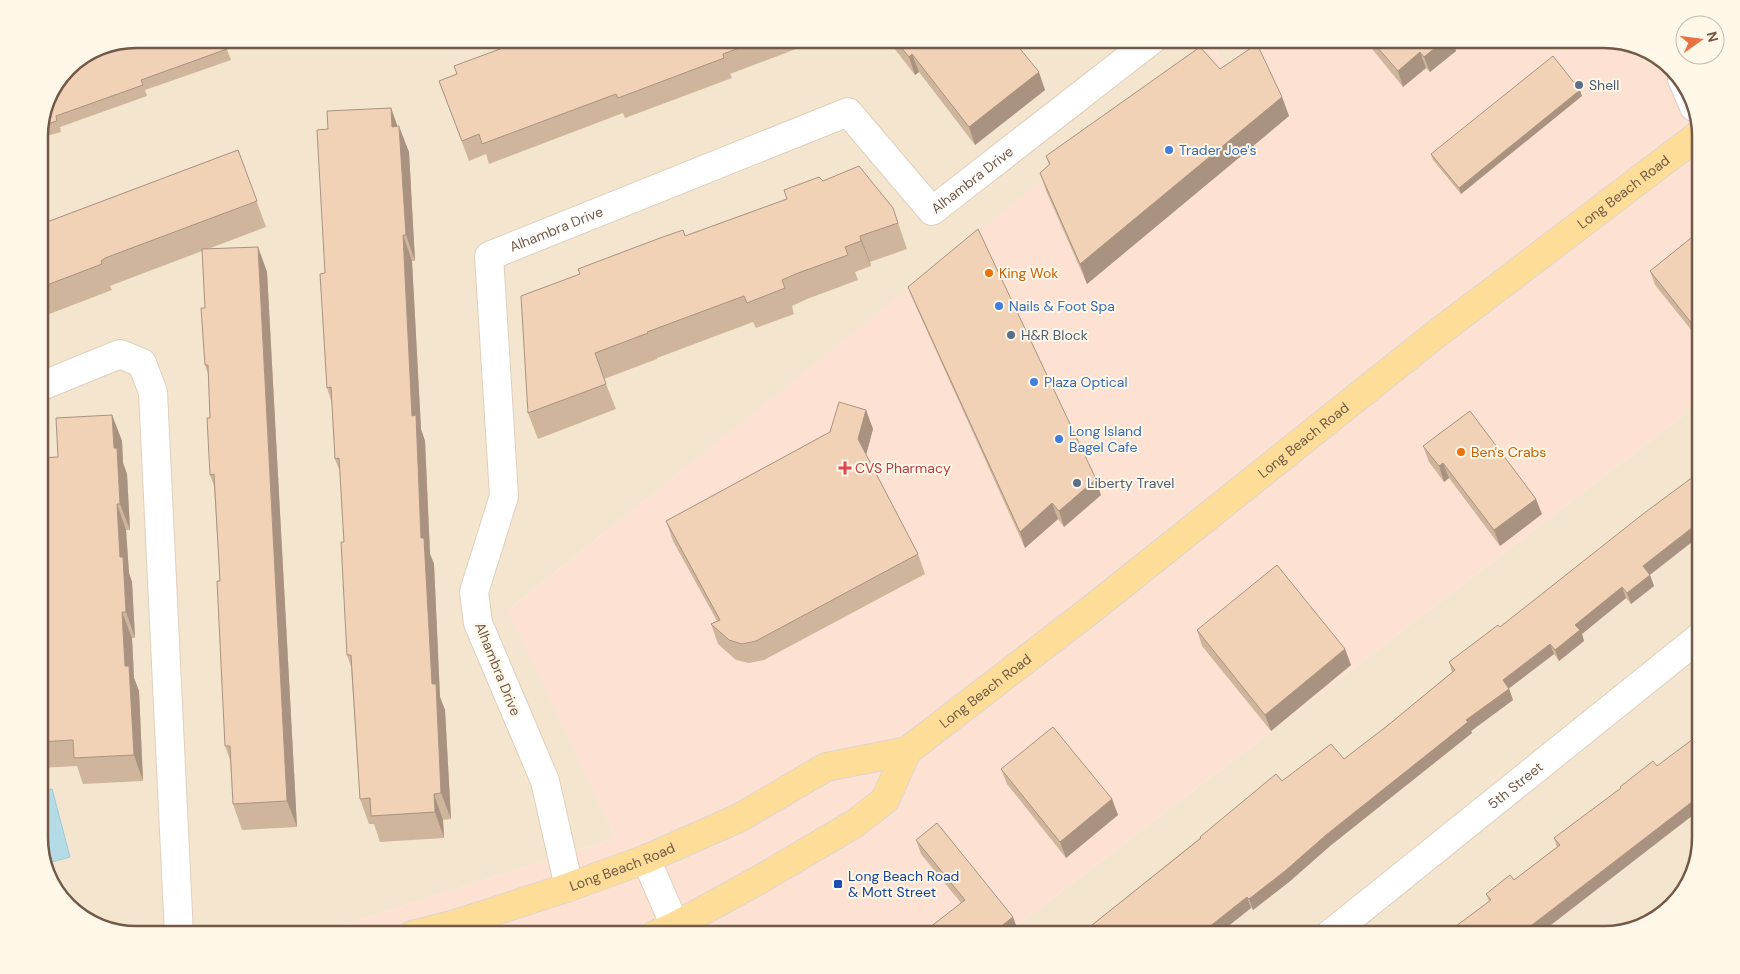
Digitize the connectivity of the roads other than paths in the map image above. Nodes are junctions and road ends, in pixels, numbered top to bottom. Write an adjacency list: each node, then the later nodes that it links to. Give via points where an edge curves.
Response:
1 (1141, 48): 7 (street, Alhambra Drive, via 932,211 848,112 489,256 504,496 474,592 478,623 545,781)
2 (1692, 140): 5 (main road, Long Beach Road, via 1435,335)
3 (48, 383): 8 (street, via 120,354 142,362 153,392)
4 (1692, 643): 12 (street, 5th Street)
5 (908, 751): 6 (main road, Long Beach Road, via 826,767 738,818); 11 (main road, Long Beach Road, via 885,800 854,824)
6 (646, 859): 7 (main road, Long Beach Road); 10 (street)
7 (570, 887): 9 (main road, Long Beach Road)
8 (180, 926)
9 (447, 926)
10 (667, 926)
11 (679, 926)
12 (1340, 926)

